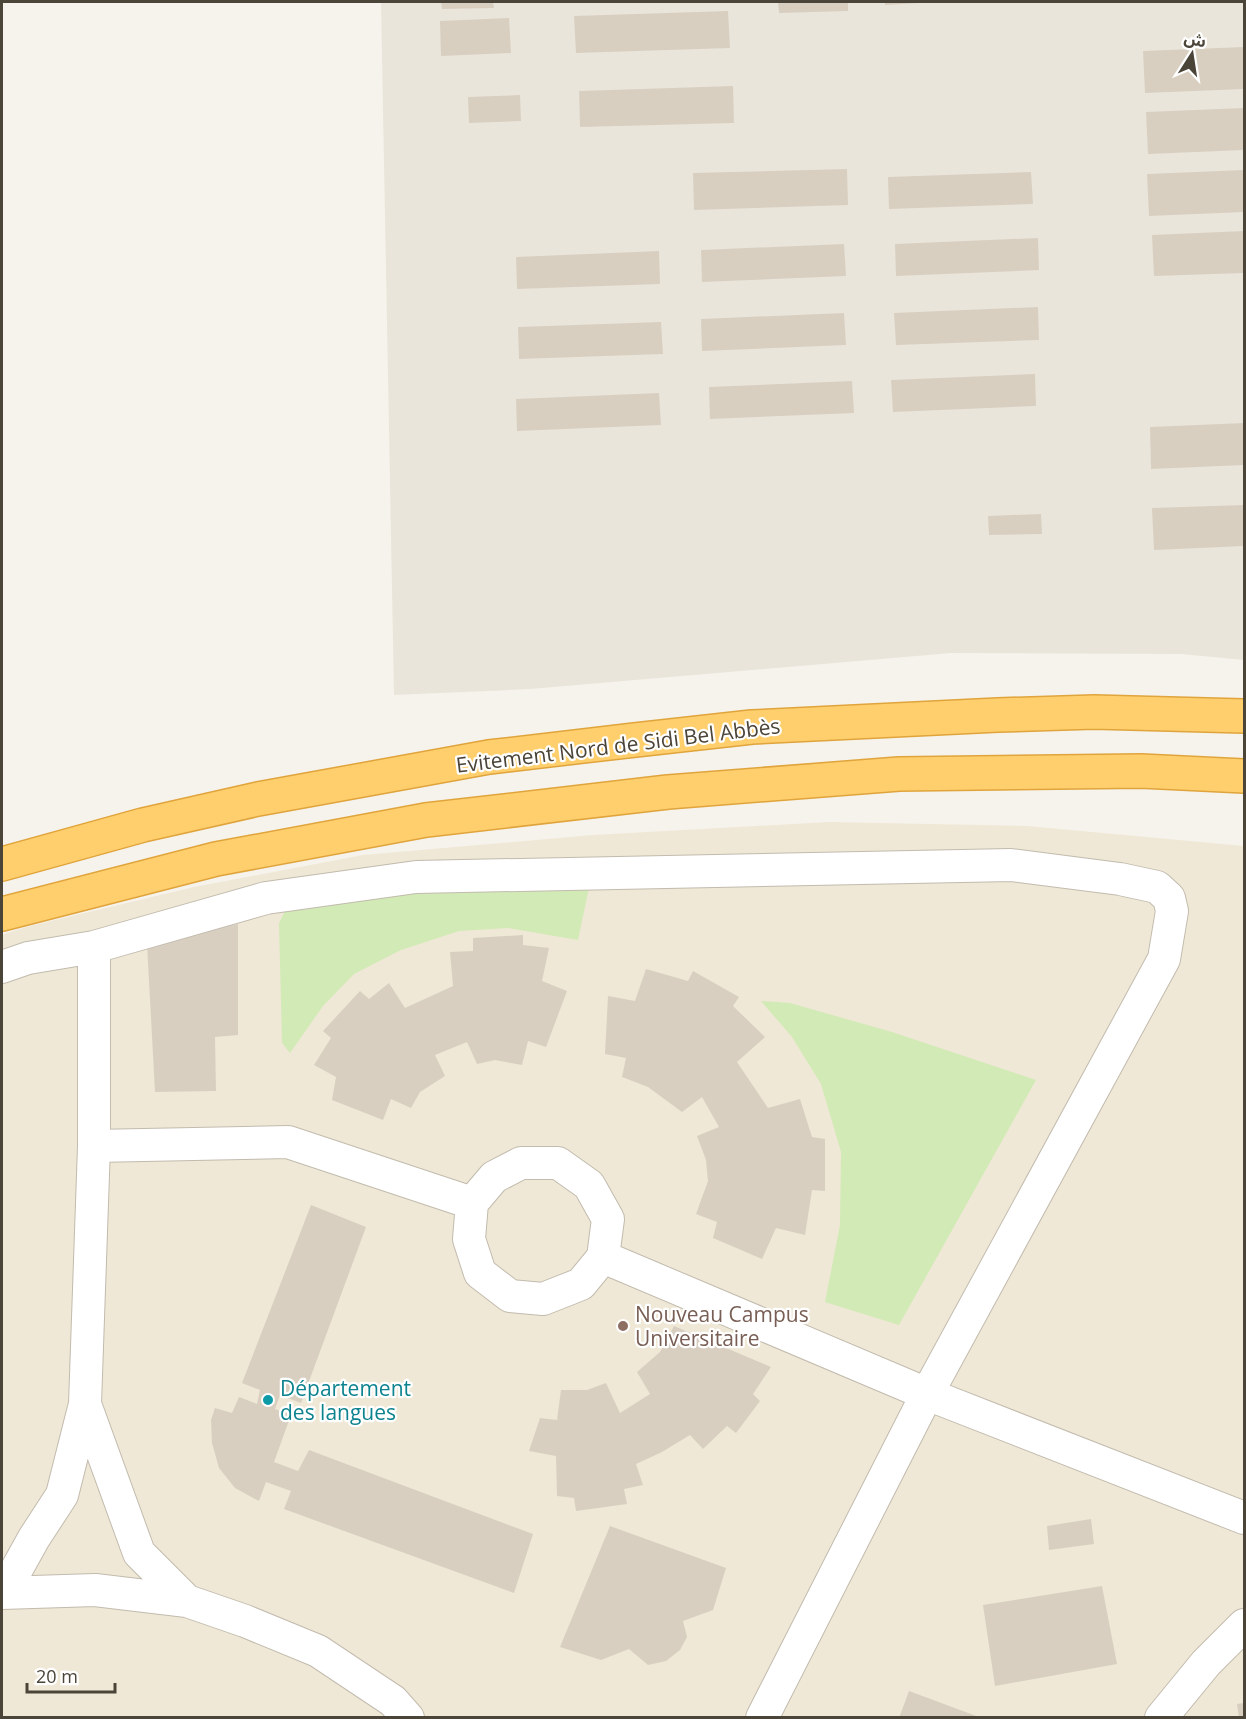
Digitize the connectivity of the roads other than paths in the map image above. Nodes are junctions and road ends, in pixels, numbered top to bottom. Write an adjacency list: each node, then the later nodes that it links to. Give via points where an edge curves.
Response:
1 (1245, 716): 3 (highway, Evitement Nord de Sidi Bel Abbès, via 1094,712 998,715 752,727 635,740 489,758 258,799 143,825)
2 (1245, 776): 4 (highway, via 1141,771 899,774 656,794 426,820 216,859)
3 (2, 864)
4 (2, 914)
5 (94, 947): 6 (lane, via 28,958); 7 (lane); 10 (lane, via 266,898 416,877 1011,866 1156,887 1169,898 1172,911 1164,959)
6 (2, 967)
7 (94, 1146): 8 (lane, via 288,1142); 11 (lane)
8 (472, 1203): 9 (lane, via 494,1177 521,1163 558,1162 589,1185 608,1219); 9 (lane, via 469,1239 480,1273 510,1296 543,1299 581,1284)
9 (603, 1257): 10 (lane)
10 (927, 1394): 12 (lane); 17 (lane)
11 (85, 1404): 13 (lane, via 62,1495); 14 (lane, via 139,1553)
12 (1245, 1518)
13 (3, 1593): 14 (lane, via 95,1590)
14 (187, 1601): 16 (lane, via 318,1651 393,1701)
15 (1245, 1624): 18 (lane, via 1206,1663)
16 (408, 1718)
17 (762, 1718)
18 (1161, 1718)

